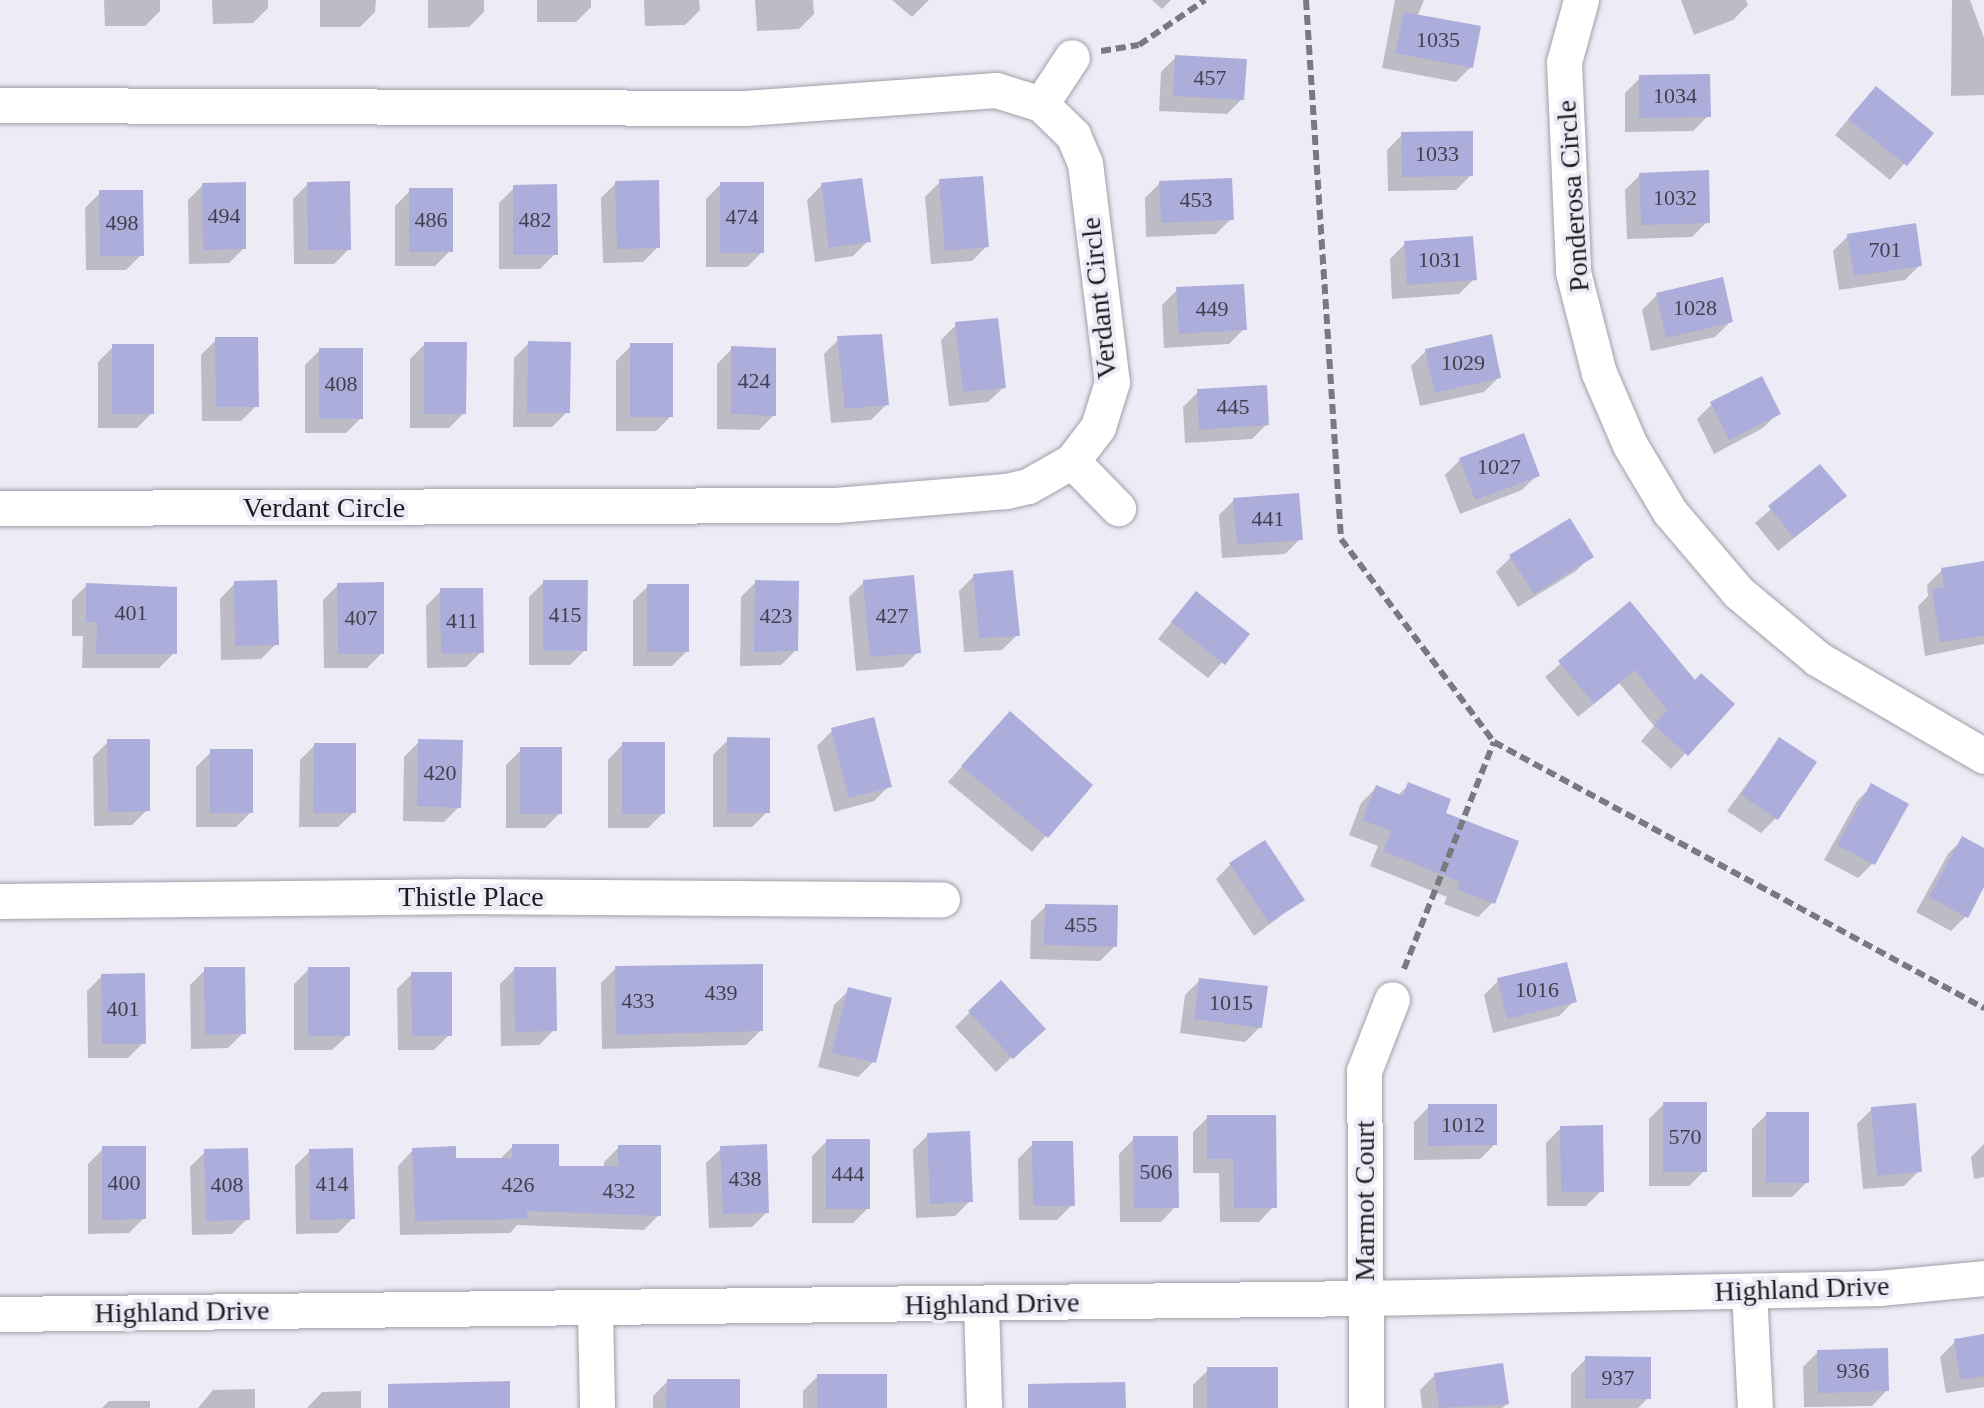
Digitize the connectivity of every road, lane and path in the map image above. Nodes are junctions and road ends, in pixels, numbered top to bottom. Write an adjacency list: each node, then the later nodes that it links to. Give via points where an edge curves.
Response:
1 (1205, 0): 4 (path, via 1139,45)
2 (1306, 0): 10 (path, via 1341,540)
3 (1581, 0): 11 (street, Ponderosa Circle, via 1564,62 1573,272 1599,373 1630,445 1670,512 1738,592 1818,659)
4 (1072, 56): 5 (street)
5 (1042, 104): 6 (street, via 996,90 746,108); 7 (street, Verdant Circle, via 1073,135 1085,163 1112,382 1098,427)
6 (0, 105)
7 (1072, 461): 8 (street, Verdant Circle, via 1006,491 836,505); 9 (street)
8 (0, 508)
9 (1118, 508)
10 (1494, 742): 14 (path); 15 (path)
11 (1984, 756)
12 (942, 899): 13 (street, Thistle Place)
13 (0, 901)
14 (1392, 1000): 18 (street, Marmot Court, via 1364,1071)
15 (1984, 1008)
16 (1984, 1278): 17 (street, Highland Drive)
17 (1749, 1290): 18 (street, Highland Drive); 25 (street)
18 (1365, 1298): 19 (street, Highland Drive); 24 (street, Marmot Court)
19 (981, 1304): 20 (street, Highland Drive); 23 (street)
20 (595, 1310): 21 (street, Highland Drive); 22 (street)
21 (0, 1314)
22 (597, 1408)
23 (984, 1408)
24 (1366, 1408)
25 (1754, 1408)

